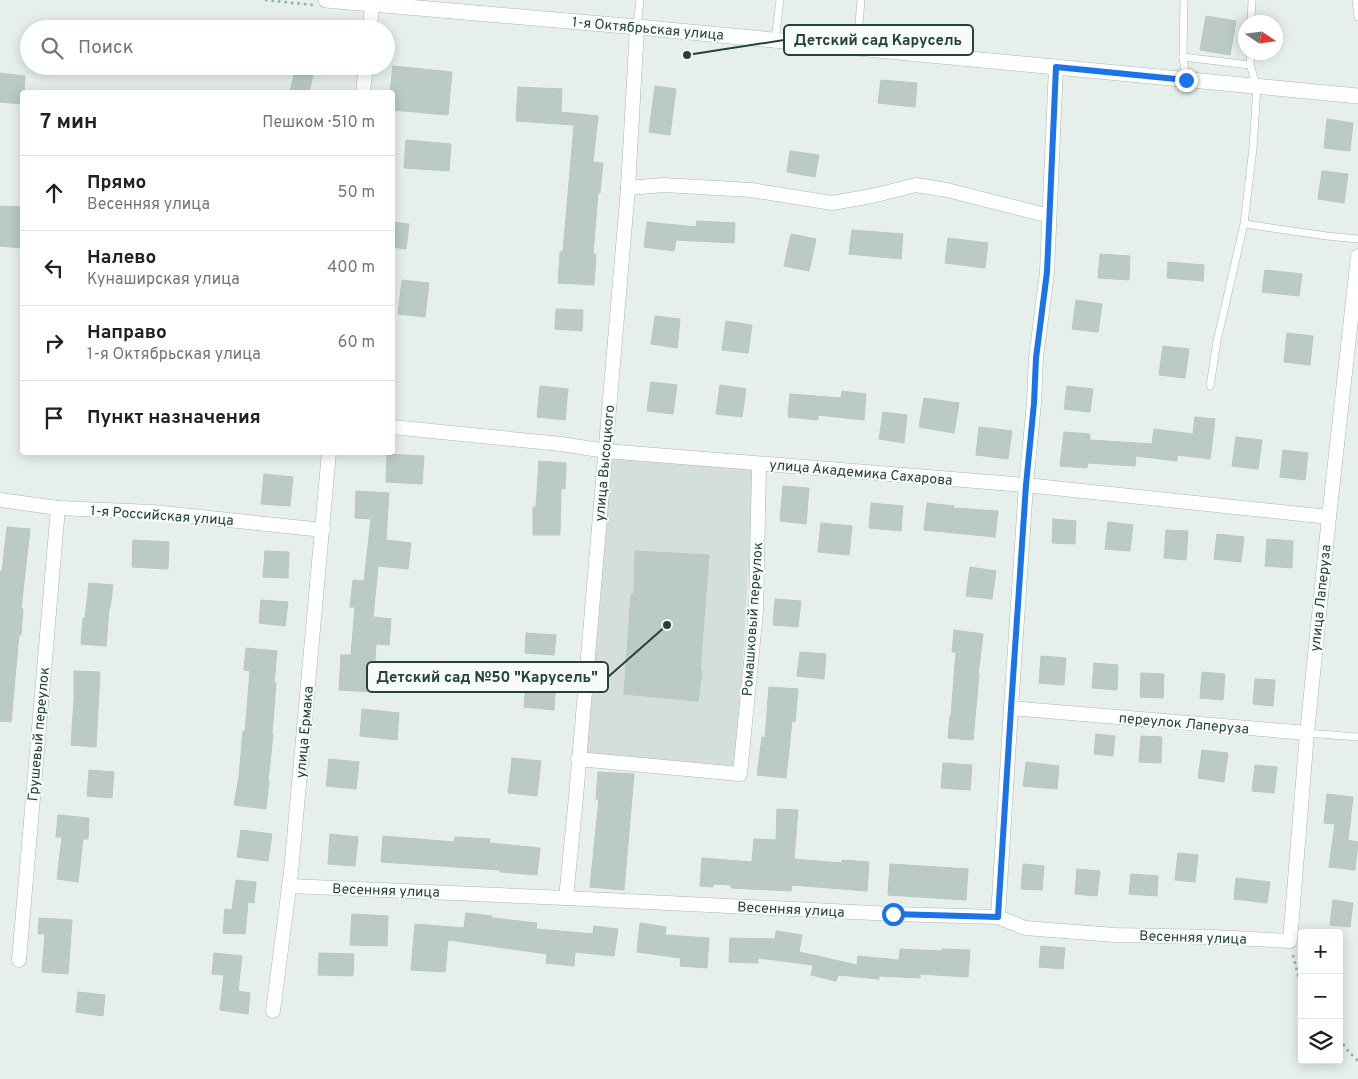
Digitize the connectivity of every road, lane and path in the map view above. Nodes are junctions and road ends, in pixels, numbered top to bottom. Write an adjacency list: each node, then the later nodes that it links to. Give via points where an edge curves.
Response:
1 (326, 0): 8 (street, 1-я Октябрьская улица)
2 (640, 0): 13 (lane)
3 (780, 0): 14 (lane)
4 (861, 0): 15 (lane)
5 (1184, 0): 16 (lane)
6 (1252, 0): 10 (lane)
7 (1356, 0): 11 (lane)
8 (372, 4): 9 (street, 1-я Октябрьская улица); 12 (street)
9 (431, 5): 13 (street, 1-я Октябрьская улица)
10 (1252, 15)
11 (1358, 17)
12 (371, 20)
13 (637, 27): 14 (street, 1-я Октябрьская улица); 25 (street, улица Высоцкого)
14 (774, 40): 15 (street, 1-я Октябрьская улица)
15 (857, 48): 19 (street, 1-я Октябрьская улица)
16 (1183, 57): 18 (lane); 21 (lane)
17 (1250, 60): 18 (lane)
18 (1250, 64): 22 (lane)
19 (1056, 67): 21 (street, 1-я Октябрьская улица); 26 (street)
20 (365, 75): 23 (street)
21 (1186, 80): 22 (street, 1-я Октябрьская улица)
22 (1257, 86): 24 (street, 1-я Октябрьская улица); 27 (lane)
23 (364, 90)
24 (1358, 96)
25 (628, 188): 26 (street, via 664,185 751,190 832,203 916,185); 32 (street, улица Высоцкого)
26 (1049, 216): 35 (street, via 1047,272 1036,358)
27 (1244, 224): 28 (lane); 30 (lane)
28 (1358, 238)
29 (1358, 256): 38 (street, улица Лаперуза)
30 (1210, 386)
31 (395, 427): 32 (street, улица Академика Сахарова)
32 (606, 450): 34 (street, улица Академика Сахарова); 43 (street, улица Высоцкого)
33 (329, 455): 39 (street, улица Ермака)
34 (759, 464): 35 (street, улица Академика Сахарова); 43 (street, Ромашковый переулок, via 756,611 740,774)
35 (1026, 485): 38 (street, улица Академика Сахарова); 40 (street)
36 (0, 500): 37 (street, 1-я Российская улица)
37 (58, 508): 39 (street, 1-я Российская улица, via 153,512); 48 (street, Грушевый переулок)
38 (1328, 517): 41 (street, улица Лаперуза)
39 (323, 530): 44 (street, улица Ермака)
40 (1011, 708): 41 (street, переулок Лаперуза); 46 (street)
41 (1307, 733): 42 (lane, переулок Лаперуза); 47 (street, улица Лаперуза)
42 (1358, 737)
43 (578, 759): 45 (street, улица Высоцкого)
44 (289, 886): 45 (street, Весенняя улица); 50 (street, улица Ермака)
45 (566, 898): 46 (street, Весенняя улица)
46 (998, 917): 47 (street, Весенняя улица, via 1025,928 1115,935)
47 (1290, 941): 49 (path)
48 (19, 960)
49 (1298, 975)
50 (274, 1010)
51 (1343, 1044): 52 (path)
52 (1358, 1061)

